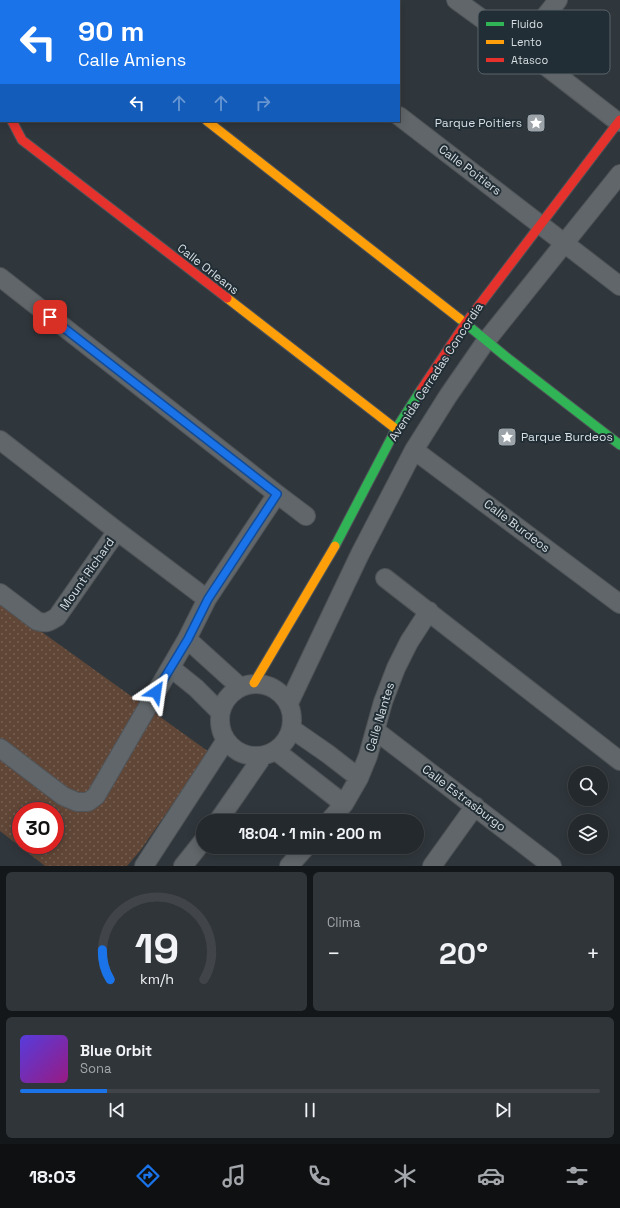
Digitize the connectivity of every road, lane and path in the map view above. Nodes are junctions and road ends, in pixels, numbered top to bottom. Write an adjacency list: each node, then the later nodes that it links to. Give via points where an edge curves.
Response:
1 (456, 0): 4 (street)
2 (558, 0): 3 (street)
3 (550, 10)
4 (478, 16)
5 (557, 74): 7 (street)
6 (400, 117): 11 (street, Calle Poitiers)
7 (619, 121): 11 (street, Avenida Cerradas Concordia)
8 (13, 122): 17 (street, Calle Orleans, via 22,140)
9 (208, 122): 15 (street)
10 (620, 174): 12 (street, Avenida Cerradas Concordia)
11 (541, 225): 12 (street, Calle Poitiers); 15 (street, Avenida Cerradas Concordia)
12 (565, 243): 14 (street, Calle Poitiers); 16 (street, Avenida Cerradas Concordia)
13 (0, 277): 21 (street)
14 (620, 286)
15 (465, 324): 16 (street); 17 (street, Avenida Cerradas Concordia)
16 (486, 341): 19 (street); 20 (street, Avenida Cerradas Concordia)
17 (396, 429): 24 (street, Avenida Cerradas Concordia)
18 (0, 440): 23 (street)
19 (620, 445)
20 (414, 450): 25 (street, Avenida Cerradas Concordia); 29 (street, Calle Burdeos)
21 (277, 494): 22 (street); 28 (street)
22 (306, 516)
23 (117, 531): 27 (street, Mount Richard, via 57,616 49,622 37,621); 28 (street)
24 (337, 542): 25 (street); 33 (street, Avenida Cerradas Concordia)
25 (360, 554): 34 (street, Avenida Cerradas Concordia)
26 (386, 578): 30 (street)
27 (0, 593)
28 (208, 599): 31 (street)
29 (620, 604)
30 (429, 611): 37 (street, Calle Nantes, via 396,668 383,702); 41 (street)
31 (188, 639): 32 (street); 33 (street)
32 (171, 668): 35 (street); 39 (street, via 96,796 88,802 77,802 64,796)
33 (247, 685): 34 (street, via 268,685 280,692); 35 (street, via 227,697)
34 (289, 703): 36 (street, via 293,716)
35 (220, 712): 38 (street, via 220,727)
36 (292, 729): 40 (street, via 286,742); 42 (street)
37 (376, 731): 42 (street, Calle Nantes); 44 (street, Calle Estrasburgo)
38 (226, 740): 40 (street, via 236,750 249,756); 49 (street)
39 (0, 748)
40 (270, 754): 43 (street); 45 (street)
41 (620, 761)
42 (359, 778): 43 (street, Calle Nantes)
43 (344, 804): 46 (street, Calle Nantes)
44 (475, 806): 52 (street); 53 (street, Calle Estrasburgo)
45 (223, 814)
46 (335, 814)
47 (196, 850): 50 (street)
48 (300, 854): 51 (street)
49 (144, 866)
50 (183, 866)
51 (289, 866)
52 (432, 866)
53 (552, 866)

